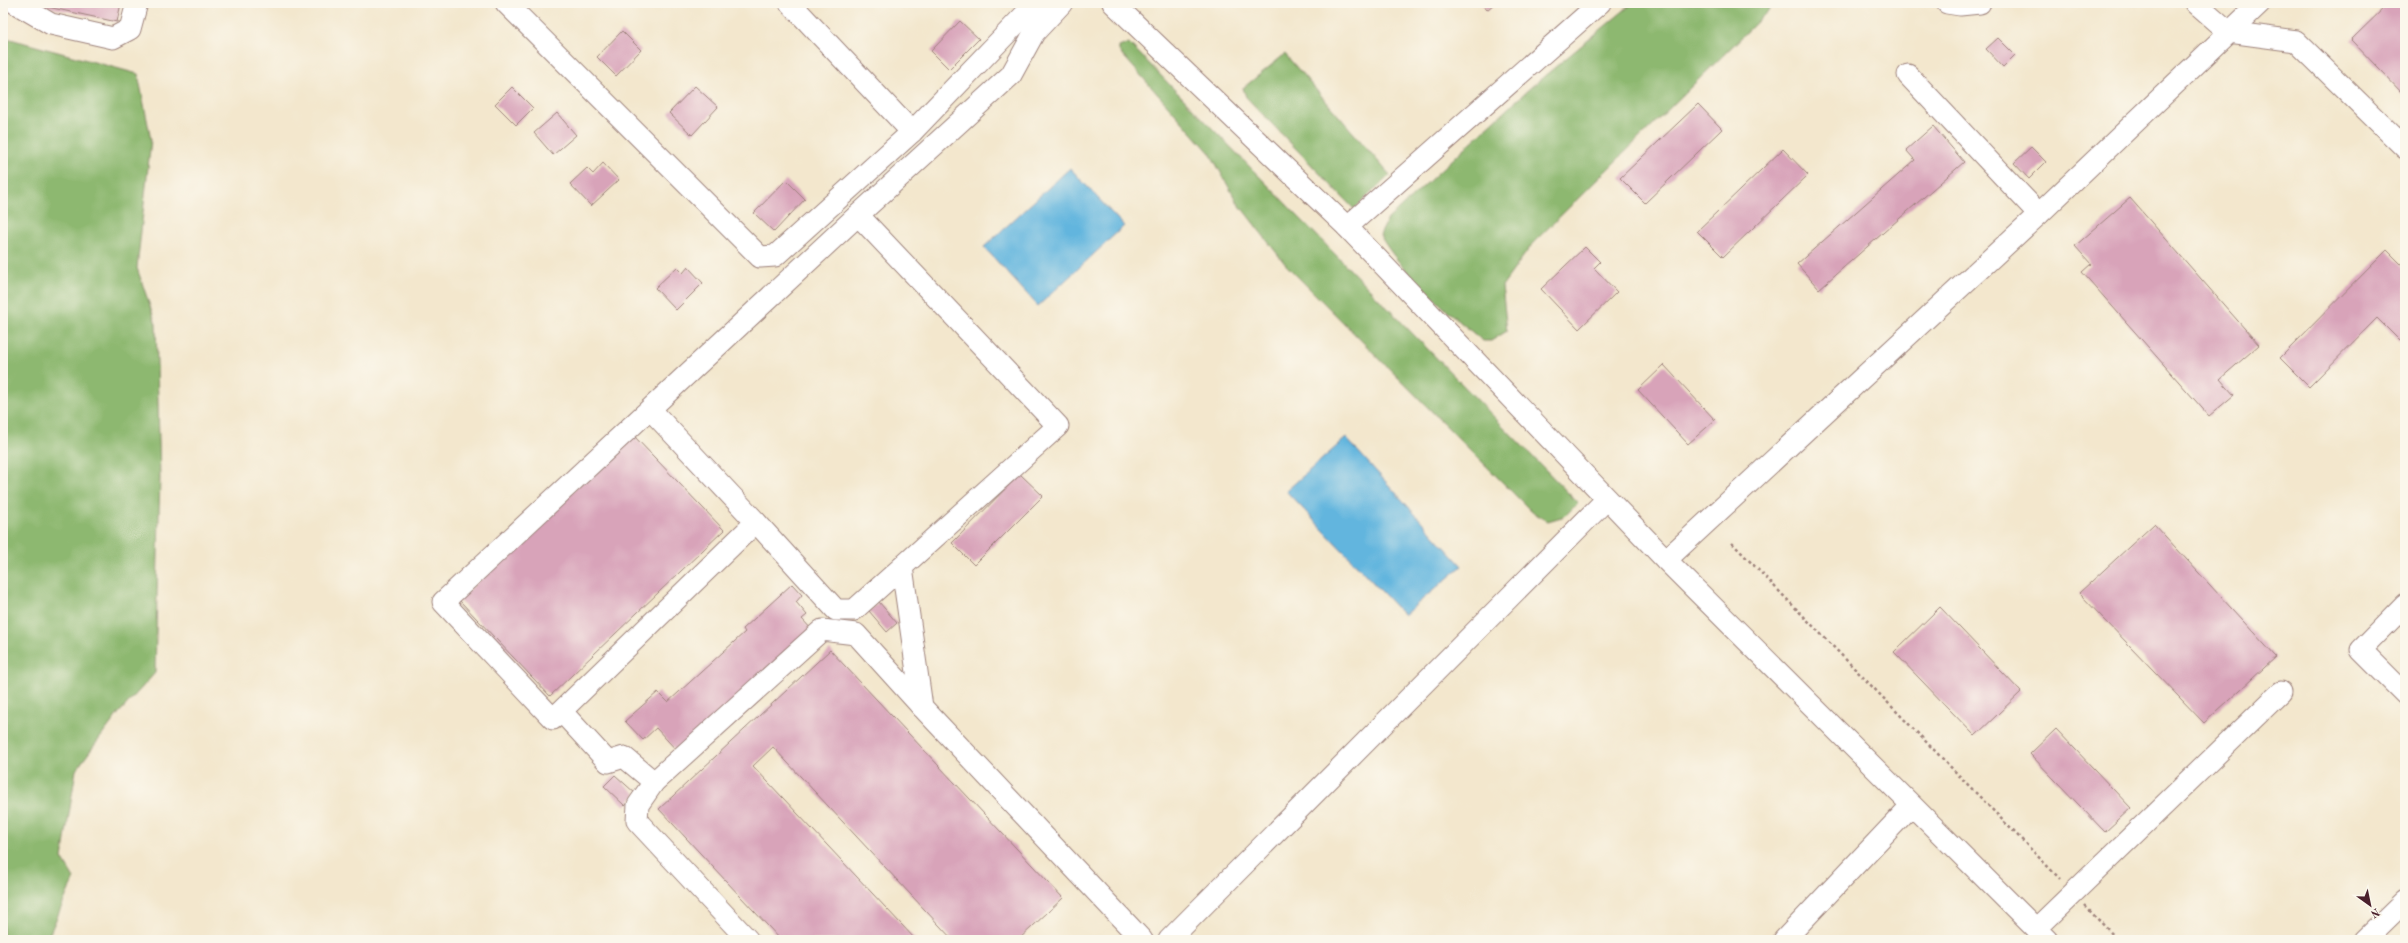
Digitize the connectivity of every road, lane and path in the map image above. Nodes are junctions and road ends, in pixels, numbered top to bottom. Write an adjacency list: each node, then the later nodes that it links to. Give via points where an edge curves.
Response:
1 (15, 3): 2 (street, via 51,24 113,38 130,29)
2 (137, 3)
3 (506, 3): 15 (street, via 760,257 775,256)
4 (790, 3): 15 (street)
5 (1036, 3): 15 (street)
6 (1062, 3): 18 (street, via 1034,32 1011,75)
7 (1112, 3): 19 (street)
8 (1600, 3): 19 (street)
9 (1947, 3): 10 (street, via 1960,6)
10 (1980, 3)
11 (2196, 3): 13 (street)
12 (2260, 3): 13 (street)
13 (2229, 32): 16 (street, via 2296,41); 17 (street)
14 (1908, 75): 17 (street)
15 (912, 132)
16 (2405, 148)
17 (2038, 214): 24 (street)
18 (858, 215): 20 (street); 25 (street, via 1058,426)
19 (1347, 227): 21 (street)
20 (650, 409): 22 (street); 30 (street, via 443,602 553,719)
21 (1607, 499): 24 (street); 38 (street)
22 (756, 522): 25 (street, via 836,610 854,610); 30 (street)
23 (1732, 543): 33 (path)
24 (1666, 560): 32 (street)
25 (902, 567): 29 (street)
26 (2405, 605): 28 (street, via 2361,650)
27 (2281, 692): 33 (street)
28 (2405, 694)
29 (922, 707): 31 (street, via 856,634 822,630); 37 (street)
30 (562, 712): 31 (street, via 608,762 624,757)
31 (654, 782): 36 (street, via 638,805 637,822)
32 (1911, 806): 35 (street); 39 (street)
33 (2074, 894): 35 (street); 40 (path)
34 (2405, 901): 41 (street)
35 (2041, 934)
36 (748, 940)
37 (1142, 940)
38 (1168, 940)
39 (1784, 940)
40 (2118, 940)
41 (2365, 940)

